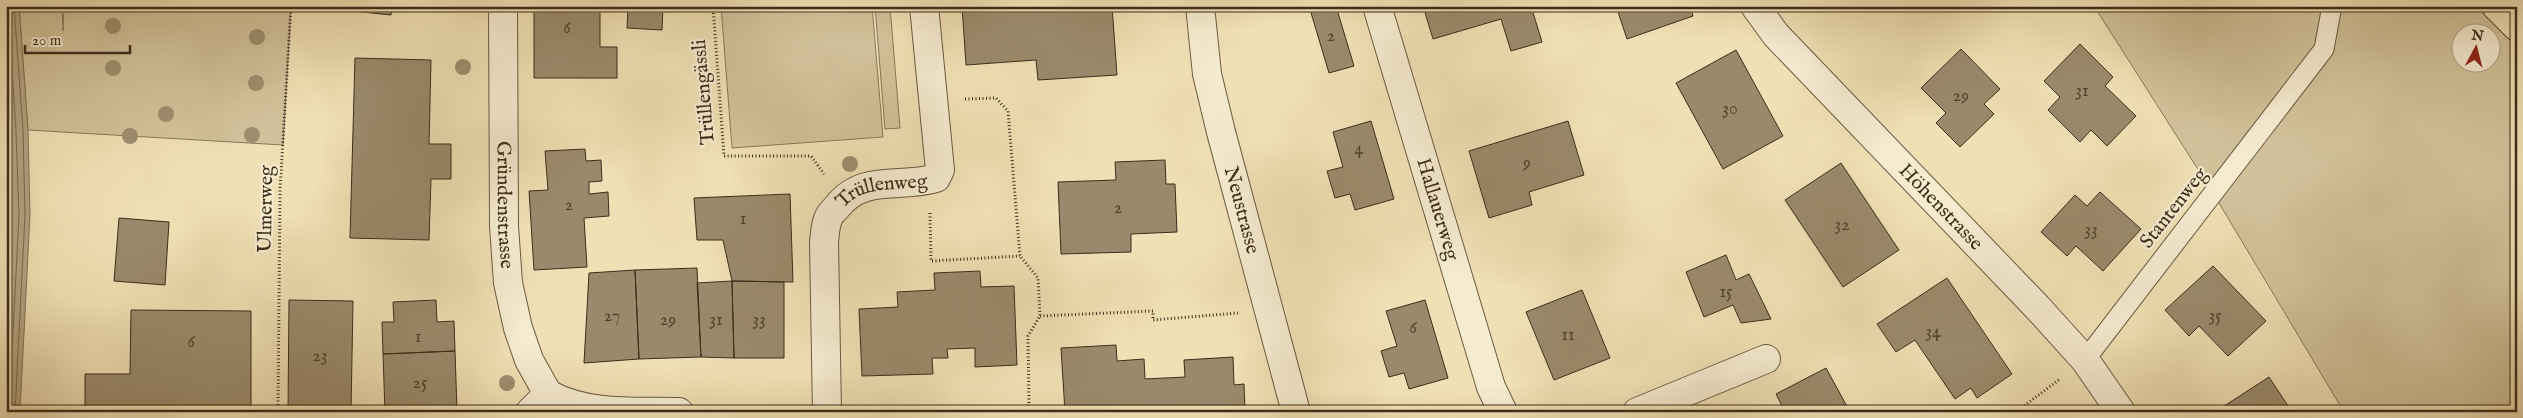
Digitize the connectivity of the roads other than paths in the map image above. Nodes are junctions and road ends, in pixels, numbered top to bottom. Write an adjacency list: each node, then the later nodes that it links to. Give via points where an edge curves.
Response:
1 (503, 6): 11 (street, Gründenstrasse, via 504,226 508,282)
2 (924, 6): 13 (street, Trüllenweg, via 940,170 936,178 929,180 880,183 858,188 843,199 828,218 824,242)
3 (1200, 6): 14 (street, Neustrasse, via 1208,74)
4 (1377, 6): 15 (street, Hallauerweg, via 1491,387)
5 (1755, 6): 10 (street, Höhenstrasse, via 1776,35)
6 (2332, 6): 10 (lane, Stantenweg, via 2324,49)
7 (2496, 6): 8 (main road)
8 (2517, 27)
9 (1766, 359): 16 (street)
10 (2085, 360): 17 (street, Höhenstrasse)
11 (539, 403): 12 (street)
12 (679, 412)
13 (827, 412)
14 (1296, 412)
15 (1503, 412)
16 (1637, 412)
17 (2121, 412)

